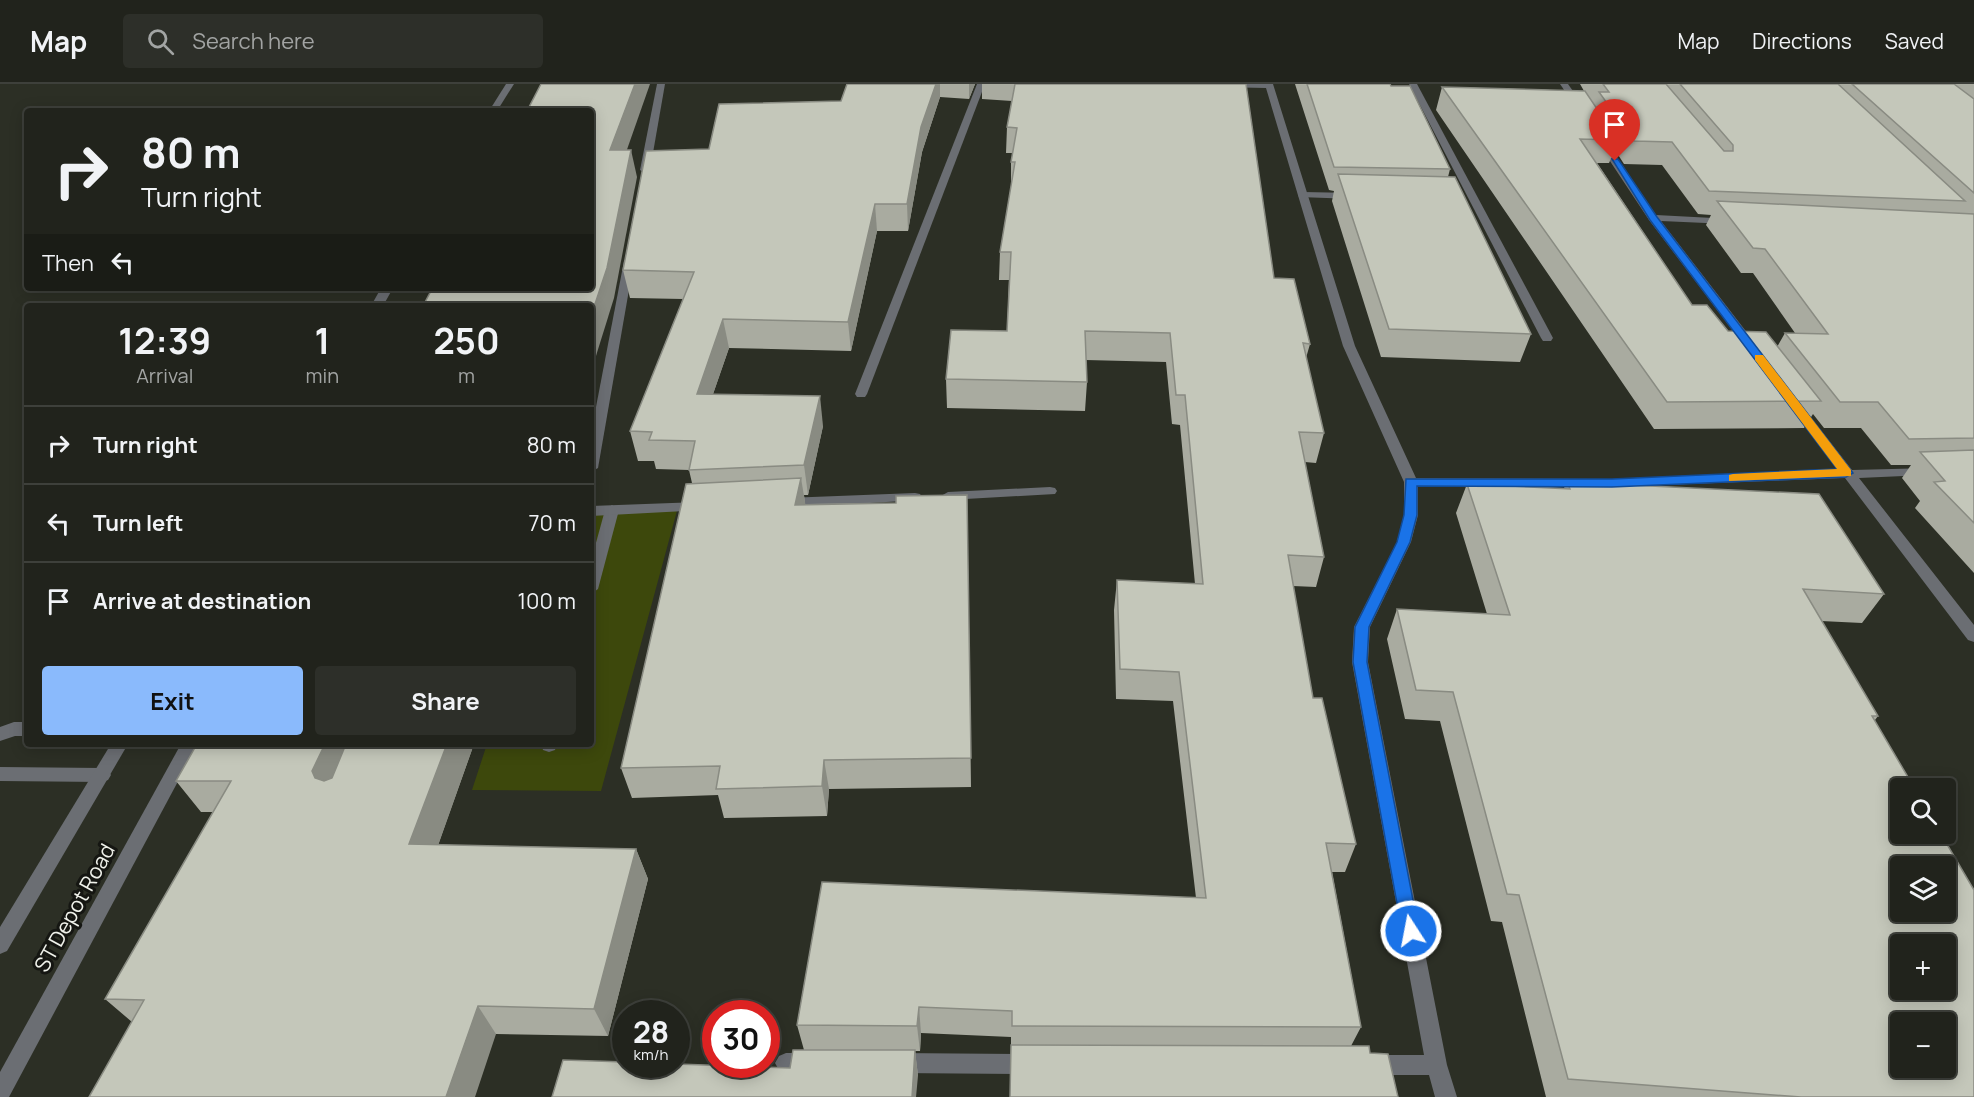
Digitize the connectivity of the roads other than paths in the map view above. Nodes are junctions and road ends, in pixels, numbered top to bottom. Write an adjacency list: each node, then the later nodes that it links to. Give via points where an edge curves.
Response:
1 (510, 84): 8 (street)
2 (661, 84): 9 (street)
3 (981, 84): 19 (street)
4 (1217, 84): 7 (street)
5 (1413, 84): 13 (street)
6 (1564, 84): 14 (street)
7 (1269, 85): 10 (street)
8 (495, 108)
9 (644, 177)
10 (1303, 195): 11 (street); 24 (street, via 1349,346)
11 (1367, 197)
12 (1462, 198): 13 (street)
13 (1473, 199): 17 (street)
14 (1653, 218): 15 (street); 18 (street)
15 (1734, 222)
16 (631, 247): 21 (street)
17 (1547, 338)
18 (1761, 360)
19 (861, 394)
20 (1789, 398): 23 (street)
21 (594, 451)
22 (1939, 470): 23 (street)
23 (1846, 473): 24 (street, via 1612,483); 31 (street)
24 (1411, 482): 44 (street, via 1411,515 1404,542 1362,627 1360,662)
25 (1050, 491): 26 (street)
26 (774, 503)
27 (714, 506): 28 (street)
28 (612, 510): 29 (street); 30 (street)
29 (594, 511)
30 (594, 578)
31 (1974, 636)
32 (24, 729): 33 (street)
33 (0, 734)
34 (118, 747): 37 (street)
35 (188, 747): 45 (street, ST Depot Road)
36 (0, 774): 37 (street)
37 (102, 775): 38 (street)
38 (0, 945)
39 (786, 1063): 40 (street)
40 (834, 1063)
41 (881, 1063): 42 (street)
42 (1046, 1064)
43 (1353, 1065): 44 (street)
44 (1436, 1065): 47 (street)
45 (5, 1073): 46 (street, ST Depot Road)
46 (0, 1093)
47 (1446, 1097)

